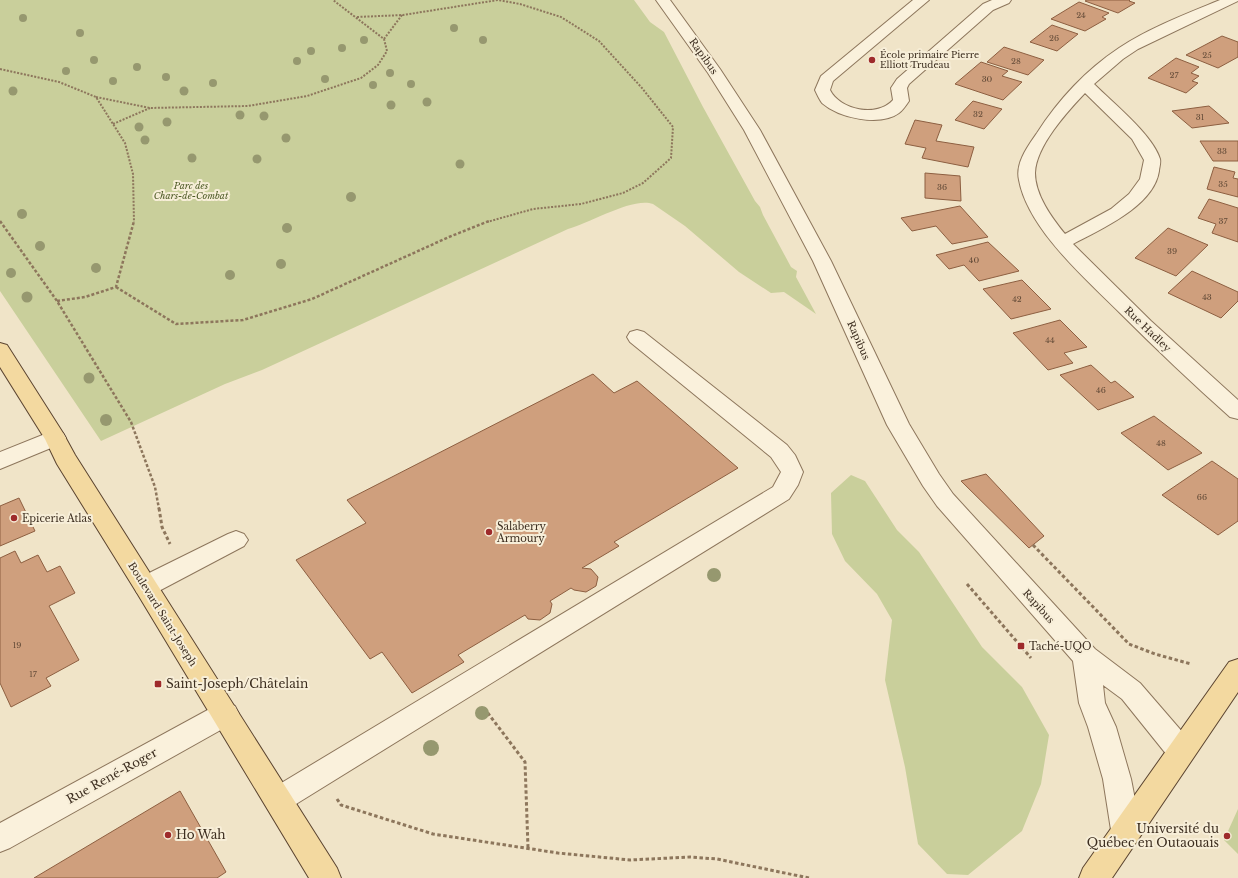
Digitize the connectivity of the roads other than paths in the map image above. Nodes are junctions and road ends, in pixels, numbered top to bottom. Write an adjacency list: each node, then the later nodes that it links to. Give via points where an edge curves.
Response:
1 (663, 0): 17 (street, Rapibus, via 715,72 758,141 825,268 894,419 919,463 945,500)
2 (922, 0): 5 (street, via 829,76 823,84 828,100 839,109 853,114 874,115 890,111 901,101 899,88 902,82)
3 (1193, 0): 6 (street)
4 (1232, 0): 6 (street, Rue Hadley)
5 (992, 1)
6 (1214, 7): 7 (street); 8 (street, Rue Hadley, via 1136,44 1111,60)
7 (1236, 14)
8 (1085, 84): 9 (street, Rue Hadley, via 1046,130 1030,158 1027,177 1032,197); 9 (street, via 1139,137 1152,160 1149,180 1135,198 1117,212)
9 (1063, 242): 12 (street, Rue Hadley, via 1090,273 1195,375)
10 (637, 336): 21 (street, via 779,452 792,472 781,493)
11 (0, 350): 13 (main road, Boulevard Saint-Joseph)
12 (1238, 412)
13 (54, 438): 14 (street); 16 (main road, Boulevard Saint-Joseph)
14 (0, 461)
15 (236, 540): 16 (street)
16 (146, 586): 19 (main road, Boulevard Saint-Joseph)
17 (1086, 657): 20 (street, Rapibus, via 1131,691); 22 (street, via 1092,703 1117,779)
18 (1238, 670): 20 (main road)
19 (225, 714): 21 (main road, Boulevard Saint-Joseph); 23 (street, Rue René-Roger)
20 (1181, 751): 22 (main road)
21 (278, 800): 24 (main road, Boulevard Saint-Joseph)
22 (1126, 830): 25 (main road)
23 (0, 838)
24 (326, 878)
25 (1094, 878)

